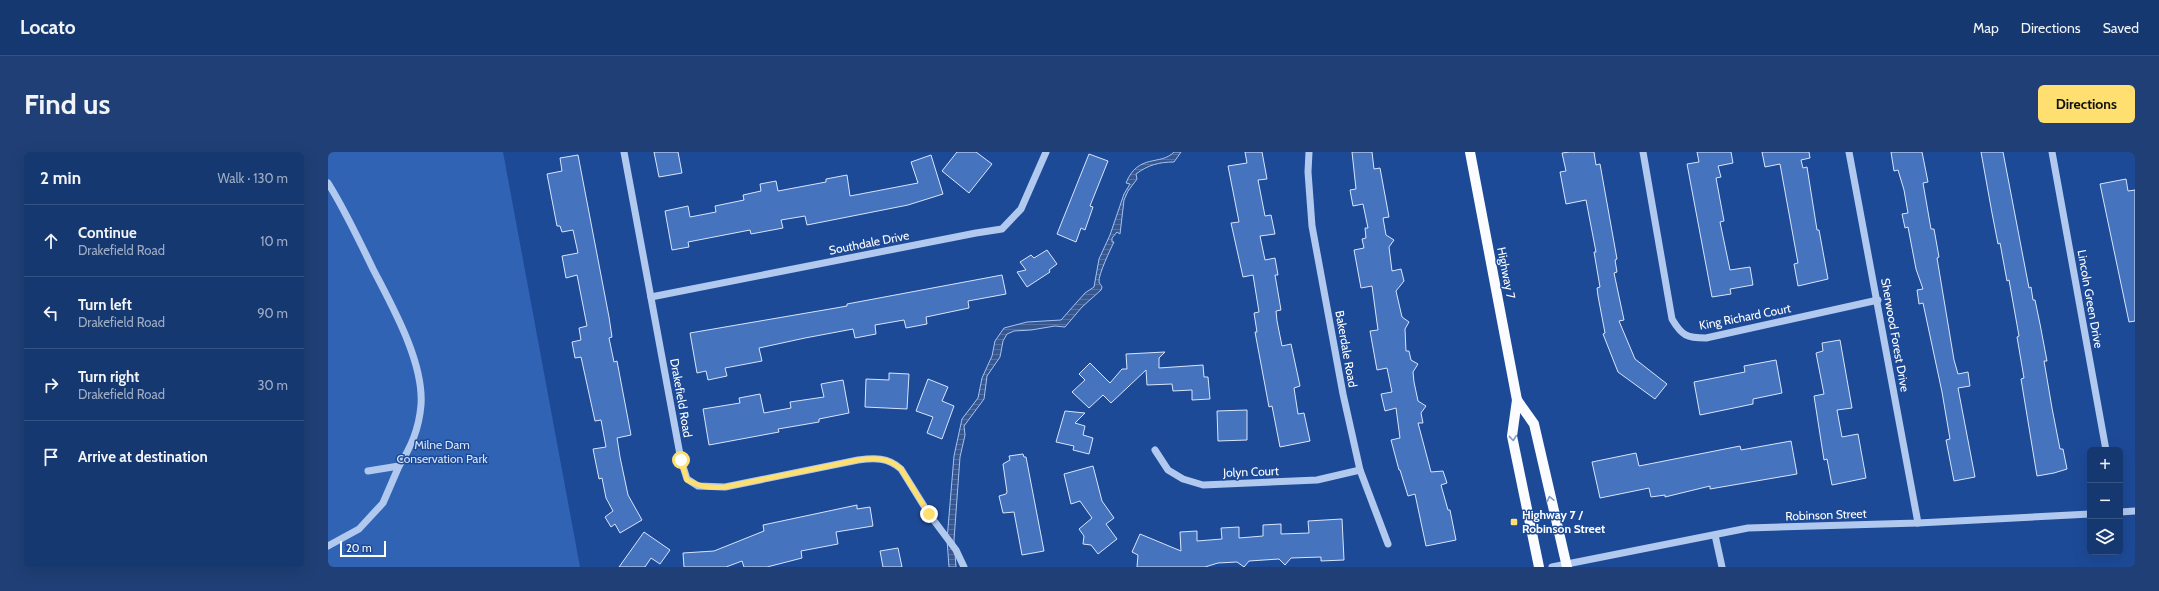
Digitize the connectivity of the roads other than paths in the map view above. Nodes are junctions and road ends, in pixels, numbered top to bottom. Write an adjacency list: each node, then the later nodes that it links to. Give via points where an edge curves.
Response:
1 (624, 152): 9 (street, Drakefield Road)
2 (1046, 152): 9 (street, Southdale Drive, via 1021,209 1002,230)
3 (1309, 152): 15 (street, Bakerdale Road, via 1312,226 1343,394)
4 (1470, 152): 11 (main road, Highway 7)
5 (1642, 152): 10 (street, King Richard Court, via 1672,319 1680,332 1693,338 1706,338)
6 (1849, 152): 10 (street, Sherwood Forest Drive)
7 (2052, 152): 12 (street, Lincoln Green Drive)
8 (328, 183): 14 (street, via 401,324 416,365 421,404 413,444)
9 (651, 297): 25 (street, Drakefield Road, via 681,460 687,480 698,486 725,487 858,460 886,460 895,463 901,469 929,514 956,550)
10 (1878, 300): 20 (street, Sherwood Forest Drive)
11 (1517, 400): 24 (main road, Highway 7, one-way to 11, via 1534,424); 26 (main road, Highway 7, one-way to 26, via 1512,436)
12 (2105, 447)
13 (1155, 450): 15 (street, Jolyn Court, via 1168,470 1183,479 1203,485 1317,480)
14 (399, 466): 16 (street); 23 (street, via 383,503 369,519 359,529)
15 (1360, 470): 22 (street, Bakerdale Road)
16 (368, 471)
17 (2123, 512): 18 (street)
18 (2135, 512)
19 (2087, 514): 20 (street, Robinson Street)
20 (1918, 523): 21 (street, Robinson Street, via 1748,528)
21 (1715, 535): 24 (street, Robinson Street); 28 (street)
22 (1388, 544)
23 (328, 546)
24 (1566, 566): 27 (street)
25 (964, 567)
26 (1539, 567)
27 (1552, 567)
28 (1722, 567)

